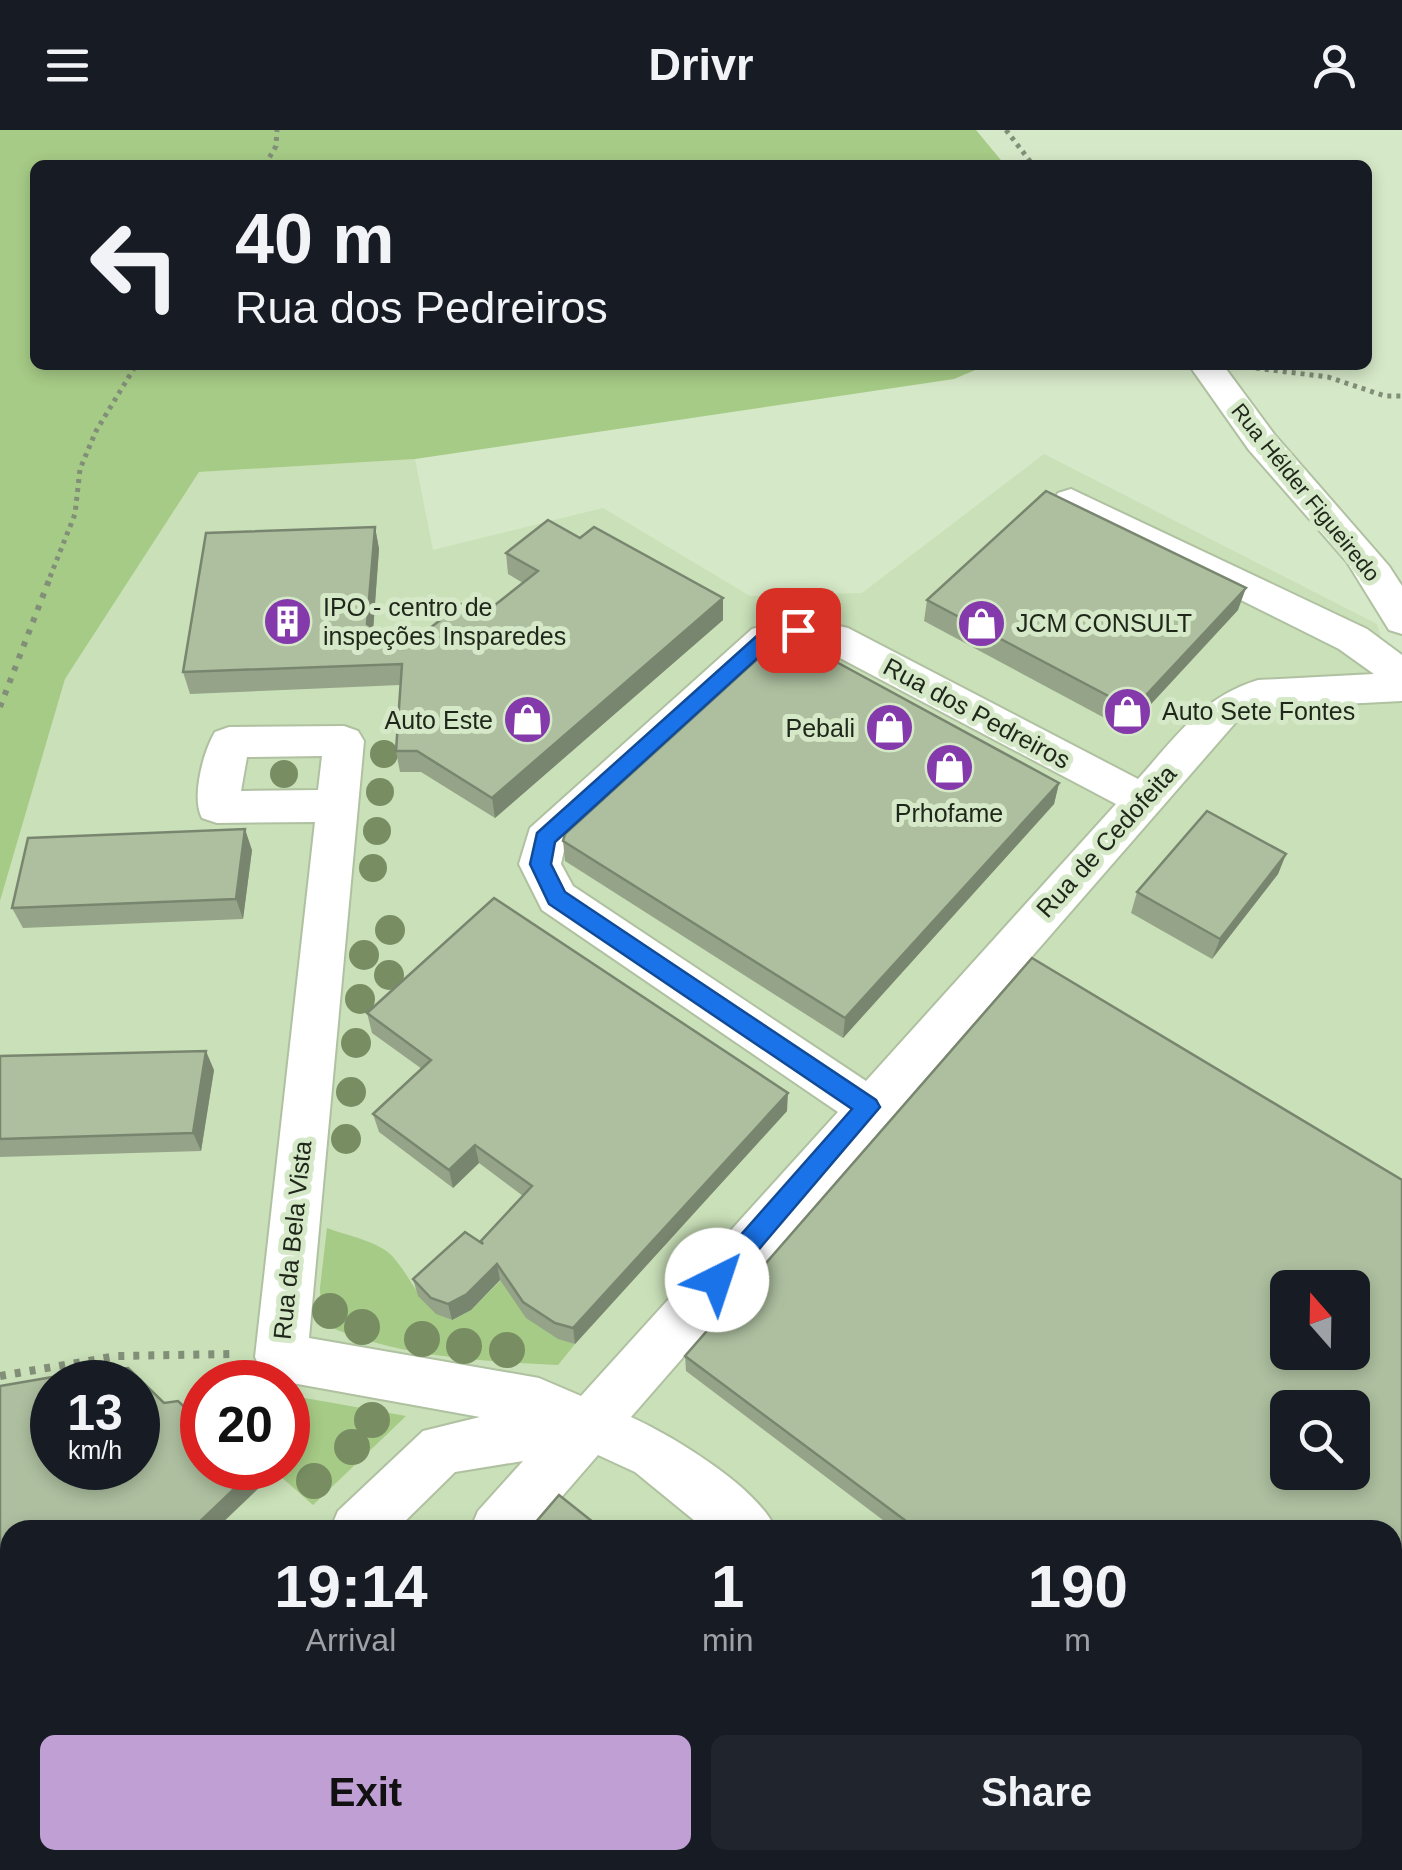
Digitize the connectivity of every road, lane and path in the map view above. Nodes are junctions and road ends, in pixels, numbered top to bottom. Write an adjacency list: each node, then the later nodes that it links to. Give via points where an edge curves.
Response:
1 (277, 130): 3 (path)
2 (1006, 130): 4 (path)
3 (268, 160)
4 (1029, 160)
5 (133, 370): 13 (path, via 80,469 75,514)
6 (1210, 370): 10 (street, Rua Hélder Figueiredo, via 1394,602)
7 (1291, 370): 8 (path)
8 (1402, 396)
9 (1071, 500): 11 (street, via 1353,639)
10 (1402, 621)
11 (1402, 675)
12 (1402, 687): 14 (street, Rua de Cedofeita, via 1258,694 1222,712)
13 (0, 707)
14 (1143, 800): 16 (street, Rua de Cedofeita); 16 (street, Rua dos Pedreiros, via 834,638 798,630 766,639 545,839 540,864 556,898)
15 (334, 806): 17 (street, Rua da Bela Vista)
16 (868, 1107): 19 (street, Rua de Cedofeita)
17 (281, 1357): 18 (path, via 181,1349 84,1358); 19 (street, Rua da Bela Vista, via 539,1404)
18 (0, 1376)
19 (591, 1424): 20 (street, via 442,1449); 21 (street, Rua de Cedofeita); 22 (street, via 654,1454)
20 (367, 1520)
21 (506, 1520)
22 (736, 1520)

